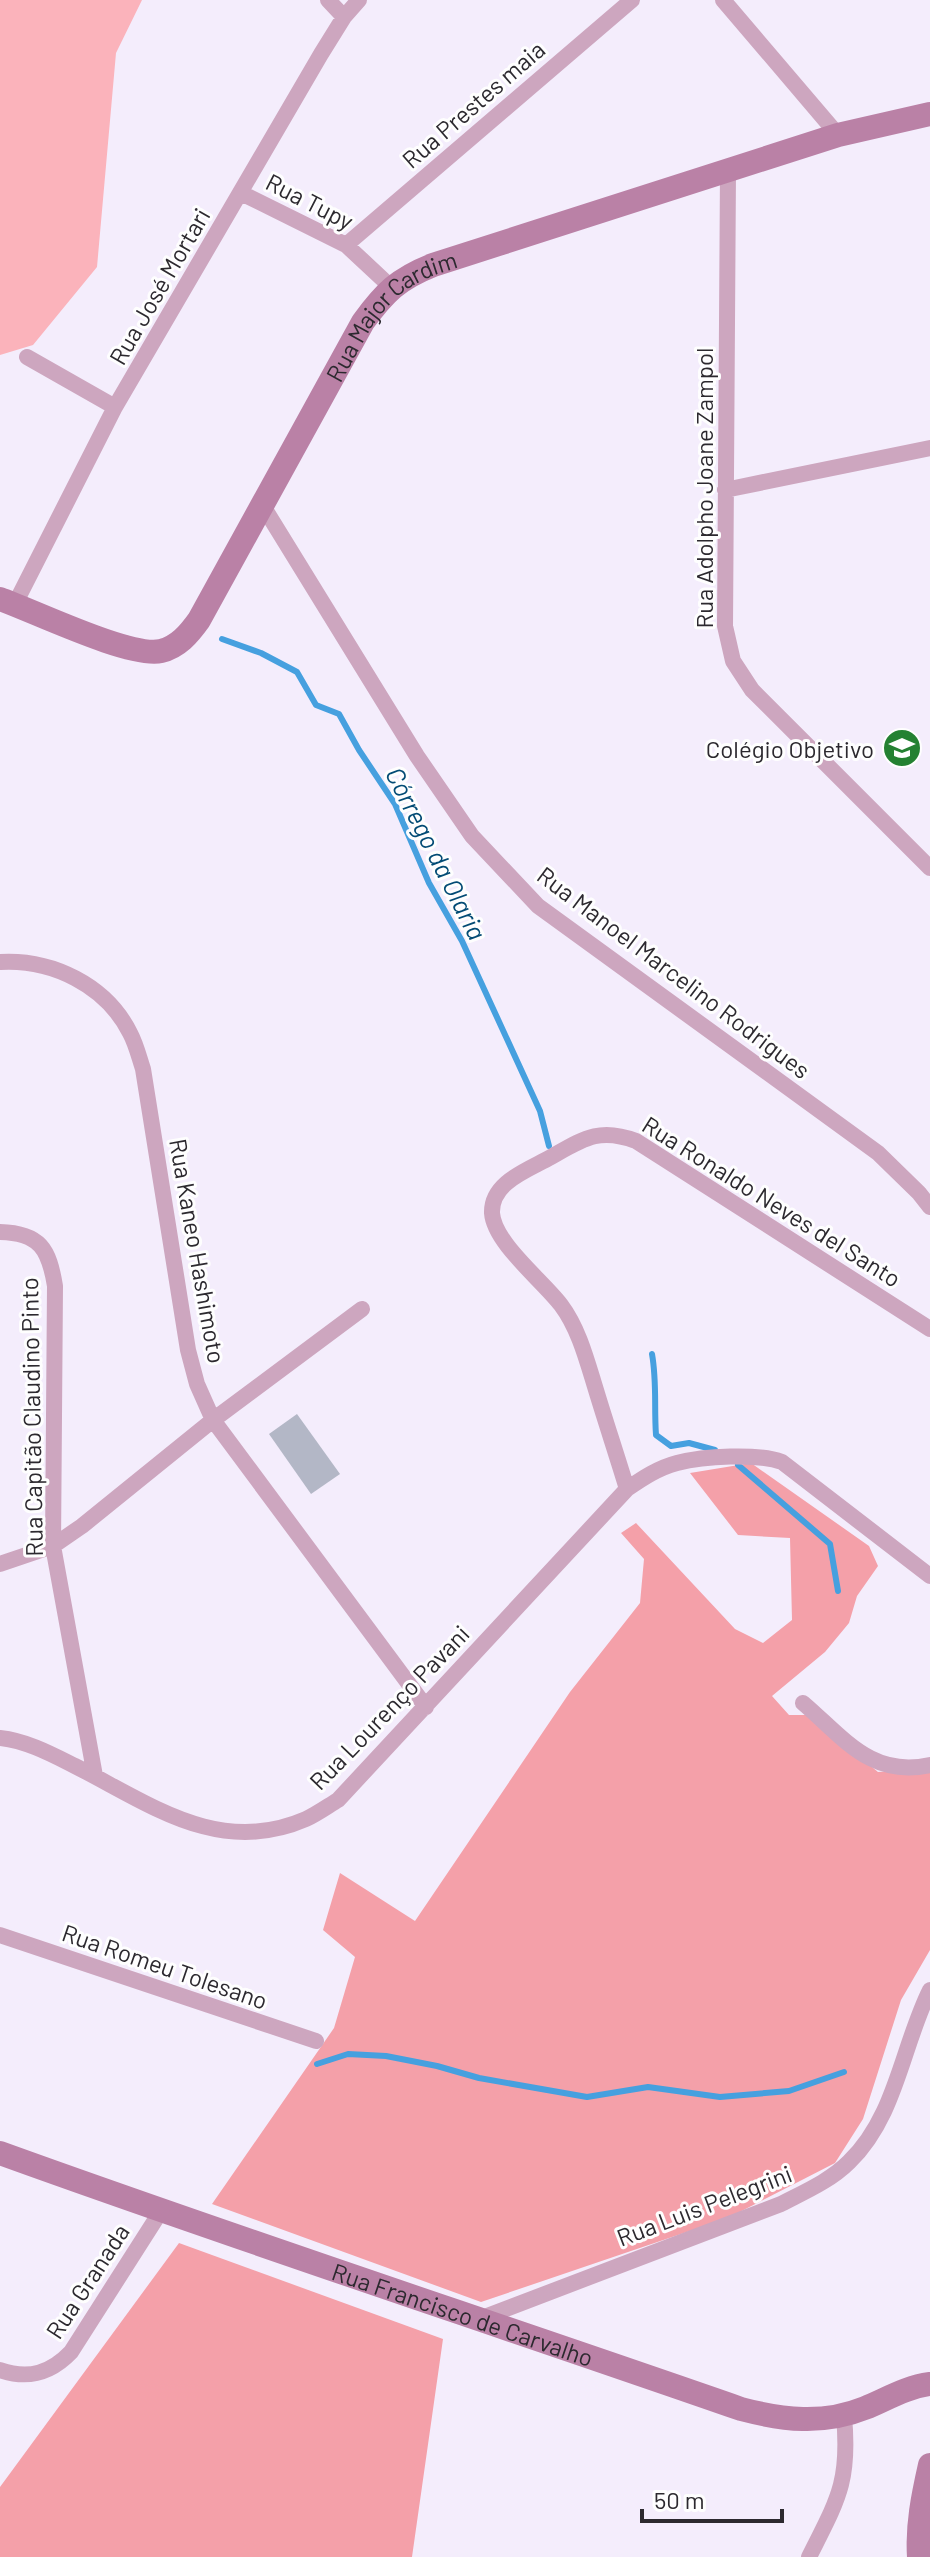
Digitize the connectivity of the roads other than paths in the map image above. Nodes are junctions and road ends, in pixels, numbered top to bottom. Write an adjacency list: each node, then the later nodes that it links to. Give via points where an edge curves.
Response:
1 (328, 0): 5 (street)
2 (359, 0): 5 (street, Rua José Mortari)
3 (632, 0): 10 (street, Rua Prestes maia)
4 (723, 0): 7 (street)
5 (344, 17): 9 (street, Rua José Mortari)
6 (930, 114): 7 (street, Rua Major Cardim)
7 (838, 135): 8 (street, Rua Major Cardim)
8 (728, 171): 11 (street, Rua Major Cardim, via 433,265); 15 (street, Rua Adolpho Joane Zampol)
9 (241, 193): 10 (street, Rua Tupy); 13 (street, Rua José Mortari)
10 (346, 245): 11 (street, Rua Tupy)
11 (391, 287): 16 (street, Rua Major Cardim, via 363,322)
12 (27, 357): 13 (street)
13 (115, 407): 17 (street, Rua José Mortari)
14 (930, 448): 15 (street)
15 (725, 490): 18 (street, Rua Adolpho Joane Zampol, via 725,626 733,661 752,690)
16 (263, 506): 17 (street, Rua Major Cardim, via 194,628 161,651 129,650); 20 (street, Rua Manoel Marcelino Rodrigues, via 417,756 472,836 538,906 878,1153)
17 (8, 602)
18 (930, 868)
19 (0, 962): 24 (street, Rua Kaneo Hashimoto, via 24,960 67,972 102,997 130,1032 143,1069 188,1350)
20 (930, 1207)
21 (0, 1232): 26 (street, Rua Capitão Claudino Pinto, via 39,1243 51,1260)
22 (362, 1309): 24 (street)
23 (930, 1329): 25 (street, Rua Ronaldo Neves del Santo, via 636,1141 618,1134 585,1138 504,1184 492,1214 498,1233 562,1306 583,1348)
24 (213, 1420): 26 (street); 30 (street, Rua Kaneo Hashimoto)
25 (627, 1489): 28 (street, Rua Lourenço Pavani, via 678,1463 767,1457 782,1462); 30 (street, Rua Lourenço Pavani)
26 (53, 1546): 27 (street); 33 (street, Rua Capitão Claudino Pinto)
27 (0, 1564)
28 (930, 1576)
29 (803, 1703): 32 (street, via 878,1764)
30 (426, 1707): 33 (street, Rua Lourenço Pavani, via 338,1800 307,1819 267,1831 202,1828)
31 (0, 1738): 33 (street, Rua Lourenço Pavani, via 37,1747)
32 (930, 1765)
33 (95, 1776)
34 (0, 1935): 36 (street, Rua Romeu Tolesano)
35 (930, 1990): 39 (street, Rua Luis Pelegrini, via 873,2134 849,2163 781,2204)
36 (316, 2041)
37 (0, 2153): 38 (street, Rua Francisco de Carvalho)
38 (161, 2211): 39 (street, Rua Francisco de Carvalho); 40 (street, Rua Granada, via 59,2364 44,2373)
39 (482, 2318): 42 (street, Rua Francisco de Carvalho, via 741,2409 777,2418)
40 (0, 2370)
41 (930, 2384): 42 (street, Rua Francisco de Carvalho)
42 (844, 2416): 44 (street, via 846,2469 840,2495)
43 (930, 2465): 45 (street)
44 (809, 2557)
45 (919, 2557)

